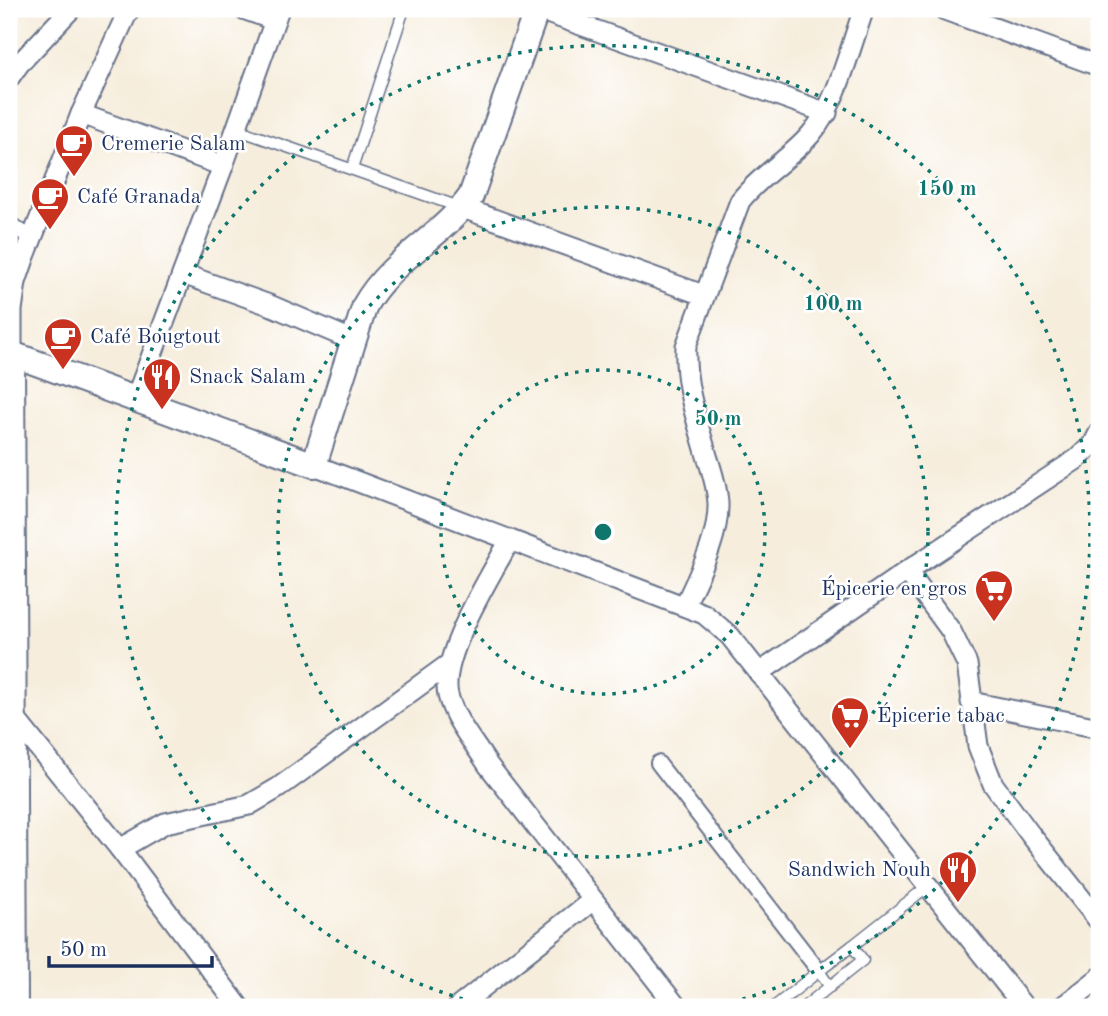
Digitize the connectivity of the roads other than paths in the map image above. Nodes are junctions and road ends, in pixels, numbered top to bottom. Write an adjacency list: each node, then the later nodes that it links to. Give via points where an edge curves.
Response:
1 (71, 9): 10 (street)
2 (129, 9): 12 (street)
3 (243, 9): 8 (street)
4 (404, 9): 15 (lane)
5 (537, 9): 11 (street); 16 (street)
6 (864, 9): 11 (street)
7 (942, 9): 9 (street)
8 (277, 14): 13 (street)
9 (1099, 65)
10 (9, 78)
11 (827, 113): 20 (street, via 805,141 740,201)
12 (81, 114): 14 (street); 18 (street)
13 (236, 129): 14 (street); 15 (lane)
14 (223, 166): 19 (street)
15 (352, 169): 16 (lane)
16 (463, 208): 20 (street); 21 (street, via 388,273 365,306)
17 (9, 224): 18 (street)
18 (22, 251): 22 (street)
19 (183, 274): 21 (street); 23 (street)
20 (703, 295): 28 (street, via 686,346 685,367 718,503 716,526)
21 (354, 341): 25 (street)
22 (12, 354): 23 (street); 32 (street)
23 (135, 400): 25 (street)
24 (1097, 442): 27 (street)
25 (314, 465): 26 (street)
26 (510, 540): 28 (street); 29 (street)
27 (907, 571): 30 (street); 31 (street, via 951,631 967,664)
28 (685, 605): 30 (street, via 730,636)
29 (449, 664): 35 (street, via 249,805 165,823); 37 (street, via 448,694 462,725)
30 (759, 673): 36 (street)
31 (971, 702): 33 (street); 38 (street, via 978,746 993,784)
32 (13, 716): 35 (street); 44 (street)
33 (1099, 728)
34 (658, 763): 40 (street)
35 (120, 849): 45 (street)
36 (928, 887): 39 (lane); 50 (street)
37 (593, 900): 46 (street); 47 (street)
38 (1099, 921)
39 (852, 946): 40 (lane); 42 (lane, via 863,960)
40 (819, 971): 42 (lane); 48 (lane)
41 (1099, 978): 43 (street)
42 (830, 987): 49 (lane)
43 (1071, 1005)
44 (15, 1007)
45 (239, 1007)
46 (458, 1007)
47 (677, 1007)
48 (775, 1007)
49 (804, 1007)
50 (1024, 1007)

